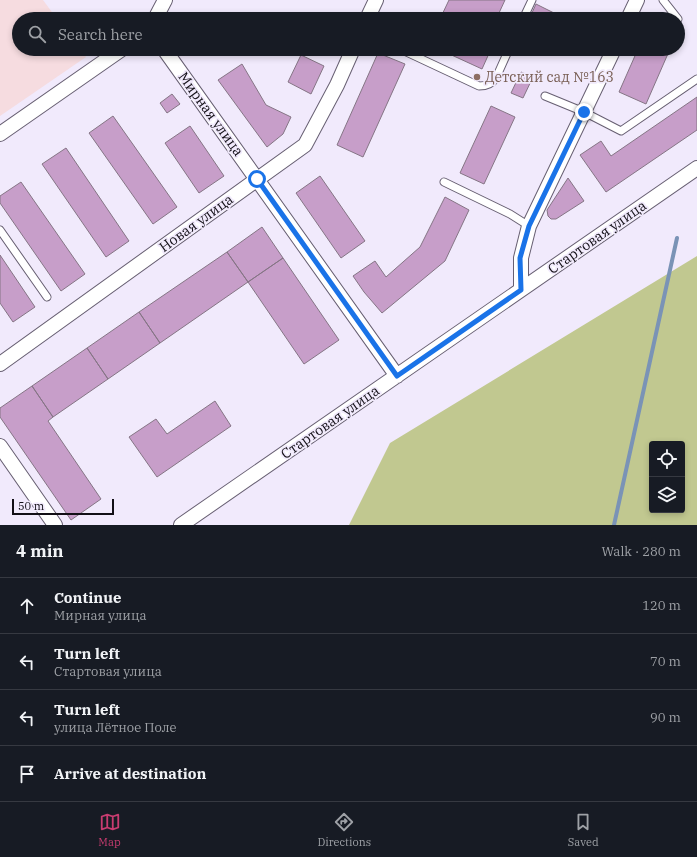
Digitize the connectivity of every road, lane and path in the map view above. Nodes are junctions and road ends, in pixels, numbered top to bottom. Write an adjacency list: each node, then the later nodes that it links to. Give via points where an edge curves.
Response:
1 (164, 0): 6 (street)
2 (376, 0): 7 (street)
3 (532, 0): 8 (lane)
4 (637, 0): 9 (street)
5 (663, 0): 10 (lane)
6 (158, 12)
7 (370, 12)
8 (526, 12)
9 (631, 12)
10 (673, 12)
11 (112, 56): 20 (street)
12 (169, 56): 22 (street, Мирная улица)
13 (350, 56): 22 (street, Новая улица, via 305,145)
14 (415, 56): 15 (lane, via 479,86 485,86 496,78)
15 (506, 56)
16 (611, 56): 19 (street)
17 (697, 79): 19 (lane, via 621,131)
18 (545, 96): 19 (lane)
19 (584, 112): 24 (street)
20 (0, 134)
21 (697, 168): 26 (street, Стартовая улица)
22 (257, 179): 28 (street, Новая улица); 29 (street, Мирная улица)
23 (444, 182): 24 (lane)
24 (529, 226): 26 (street, via 520,258)
25 (0, 230): 27 (lane)
26 (521, 290): 29 (street, Стартовая улица)
27 (47, 297)
28 (0, 364)
29 (397, 376): 32 (street, Стартовая улица)
30 (0, 446): 31 (street)
31 (55, 525)
32 (181, 525)

